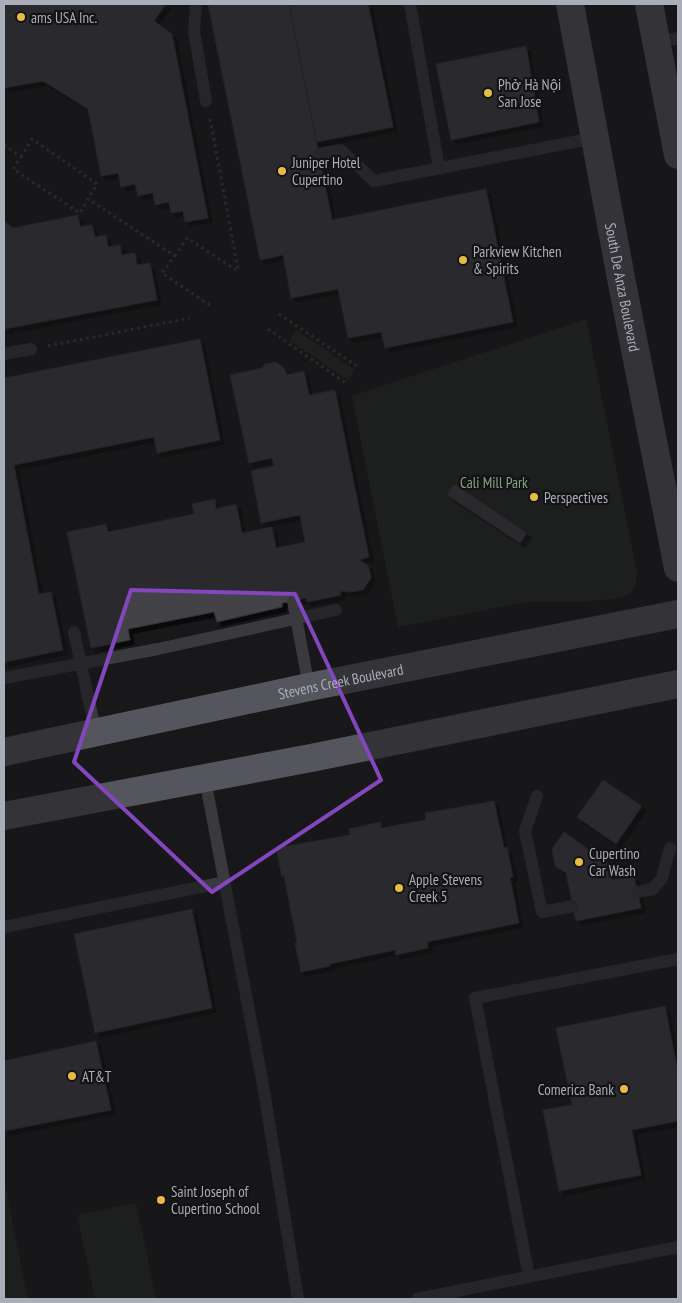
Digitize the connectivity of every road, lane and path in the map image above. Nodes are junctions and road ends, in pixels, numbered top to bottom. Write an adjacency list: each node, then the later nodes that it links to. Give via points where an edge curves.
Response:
1 (196, 4): 7 (lane, via 194,31)
2 (410, 4): 13 (lane)
3 (570, 4): 8 (main road, South De Anza Boulevard)
4 (649, 4): 5 (main road)
5 (668, 40): 6 (main road)
6 (671, 73): 11 (main road)
7 (206, 101): 15 (path, via 237,270 187,238)
8 (594, 138): 13 (lane); 24 (main road, South De Anza Boulevard)
9 (4, 145): 12 (path)
10 (319, 154): 13 (lane, via 341,150 374,181)
11 (678, 155)
12 (21, 157): 14 (path, via 13,169 80,213); 14 (path, via 32,139 97,184)
13 (439, 168)
14 (88, 200): 15 (path)
15 (175, 256): 16 (path, via 162,273)
16 (211, 306)
17 (278, 314): 22 (path)
18 (190, 318): 20 (path)
19 (268, 330): 23 (path)
20 (31, 349): 21 (lane)
21 (4, 354)
22 (358, 367)
23 (347, 384)
24 (678, 568)
25 (293, 601): 28 (lane)
26 (336, 610): 28 (lane)
27 (678, 614): 33 (main road, Stevens Creek Boulevard)
28 (296, 618): 30 (lane); 33 (lane)
29 (74, 632): 30 (lane)
30 (80, 663): 31 (lane); 34 (lane)
31 (4, 678)
32 (678, 684): 36 (main road)
33 (309, 688): 34 (main road, Stevens Creek Boulevard)
34 (96, 733): 35 (main road, Stevens Creek Boulevard)
35 (4, 752)
36 (205, 778): 38 (main road); 40 (lane)
37 (537, 796): 42 (lane, via 525,831 542,912)
38 (4, 816)
39 (670, 848): 41 (lane, via 662,878 653,889)
40 (225, 882): 43 (lane); 47 (lane)
41 (637, 892)
42 (573, 906)
43 (4, 927)
44 (678, 958): 46 (lane, via 475,998)
45 (678, 1247): 46 (lane)
46 (529, 1277): 48 (lane)
47 (298, 1299)
48 (417, 1299)

